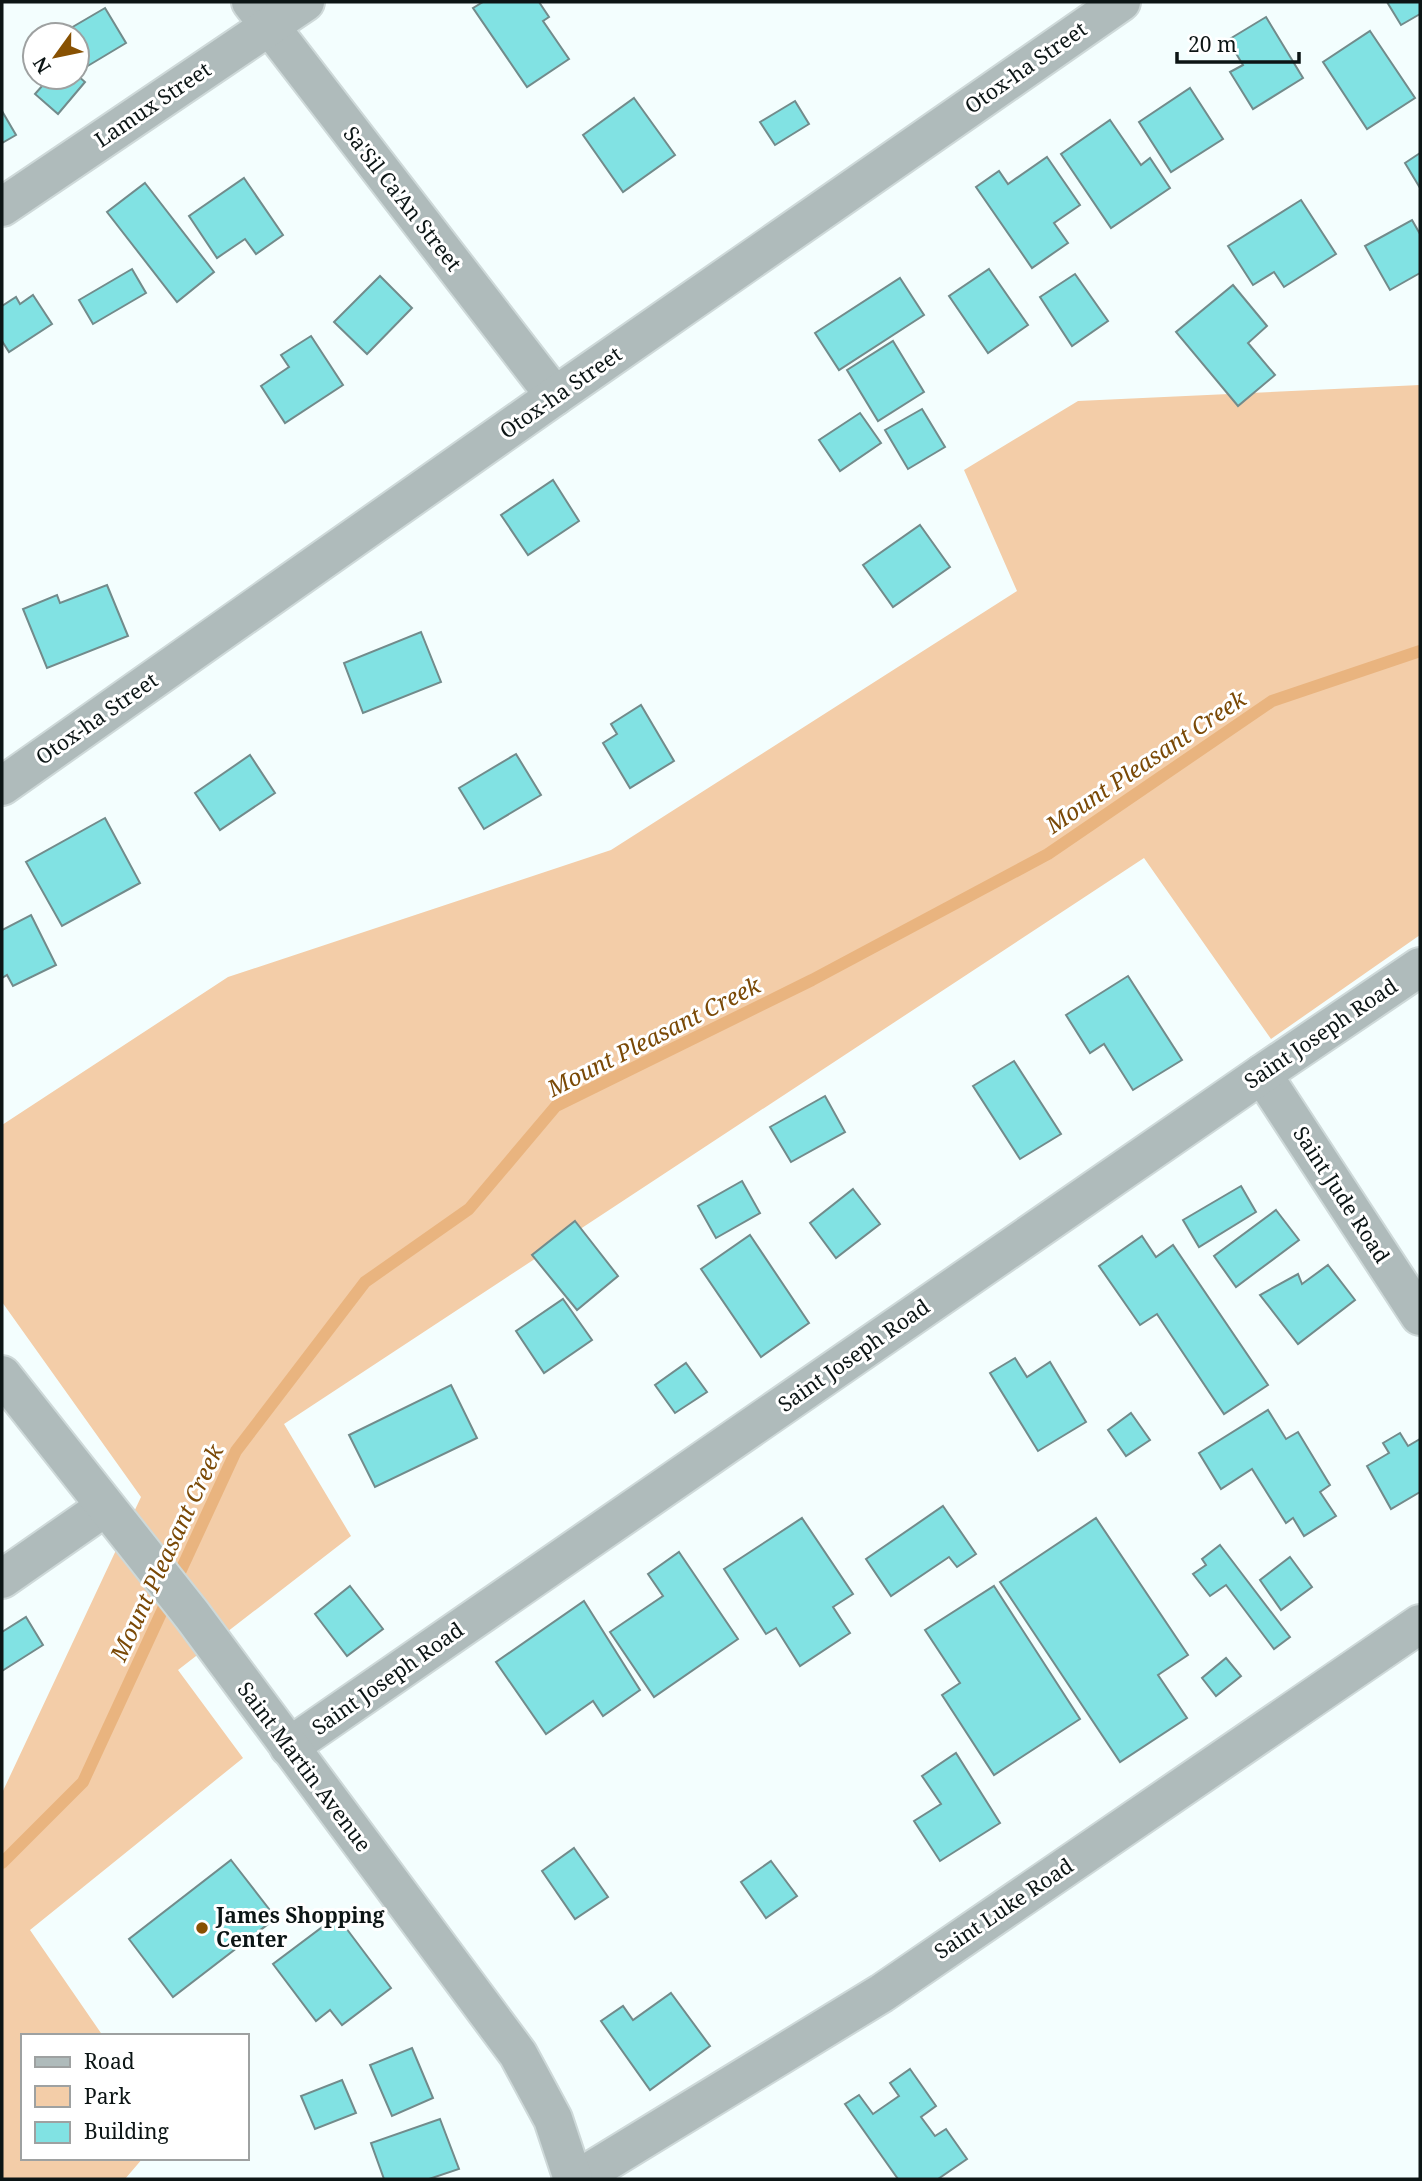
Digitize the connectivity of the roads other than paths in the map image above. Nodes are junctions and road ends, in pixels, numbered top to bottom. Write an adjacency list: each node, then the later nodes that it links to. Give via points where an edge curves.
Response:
1 (305, 2): 3 (street, Lamux Street)
2 (1121, 2): 5 (street, Otox-ha Street)
3 (260, 14): 4 (street, Lamux Street); 5 (street, Sa'Sil Ca'An Street)
4 (2, 207)
5 (555, 396): 6 (street, Otox-ha Street)
6 (2, 786)
7 (1420, 967): 8 (street, Saint Joseph Road)
8 (1262, 1074): 9 (street, Saint Jude Road); 14 (street, Saint Joseph Road)
9 (1420, 1317)
10 (2, 1375): 11 (street, Saint Martin Avenue)
11 (105, 1507): 12 (street); 14 (street, Saint Martin Avenue)
12 (2, 1579)
13 (1420, 1625): 15 (street, Saint Luke Road, via 882,1993)
14 (289, 1747): 15 (street, Saint Martin Avenue, via 518,2054 553,2119)
15 (575, 2179)

